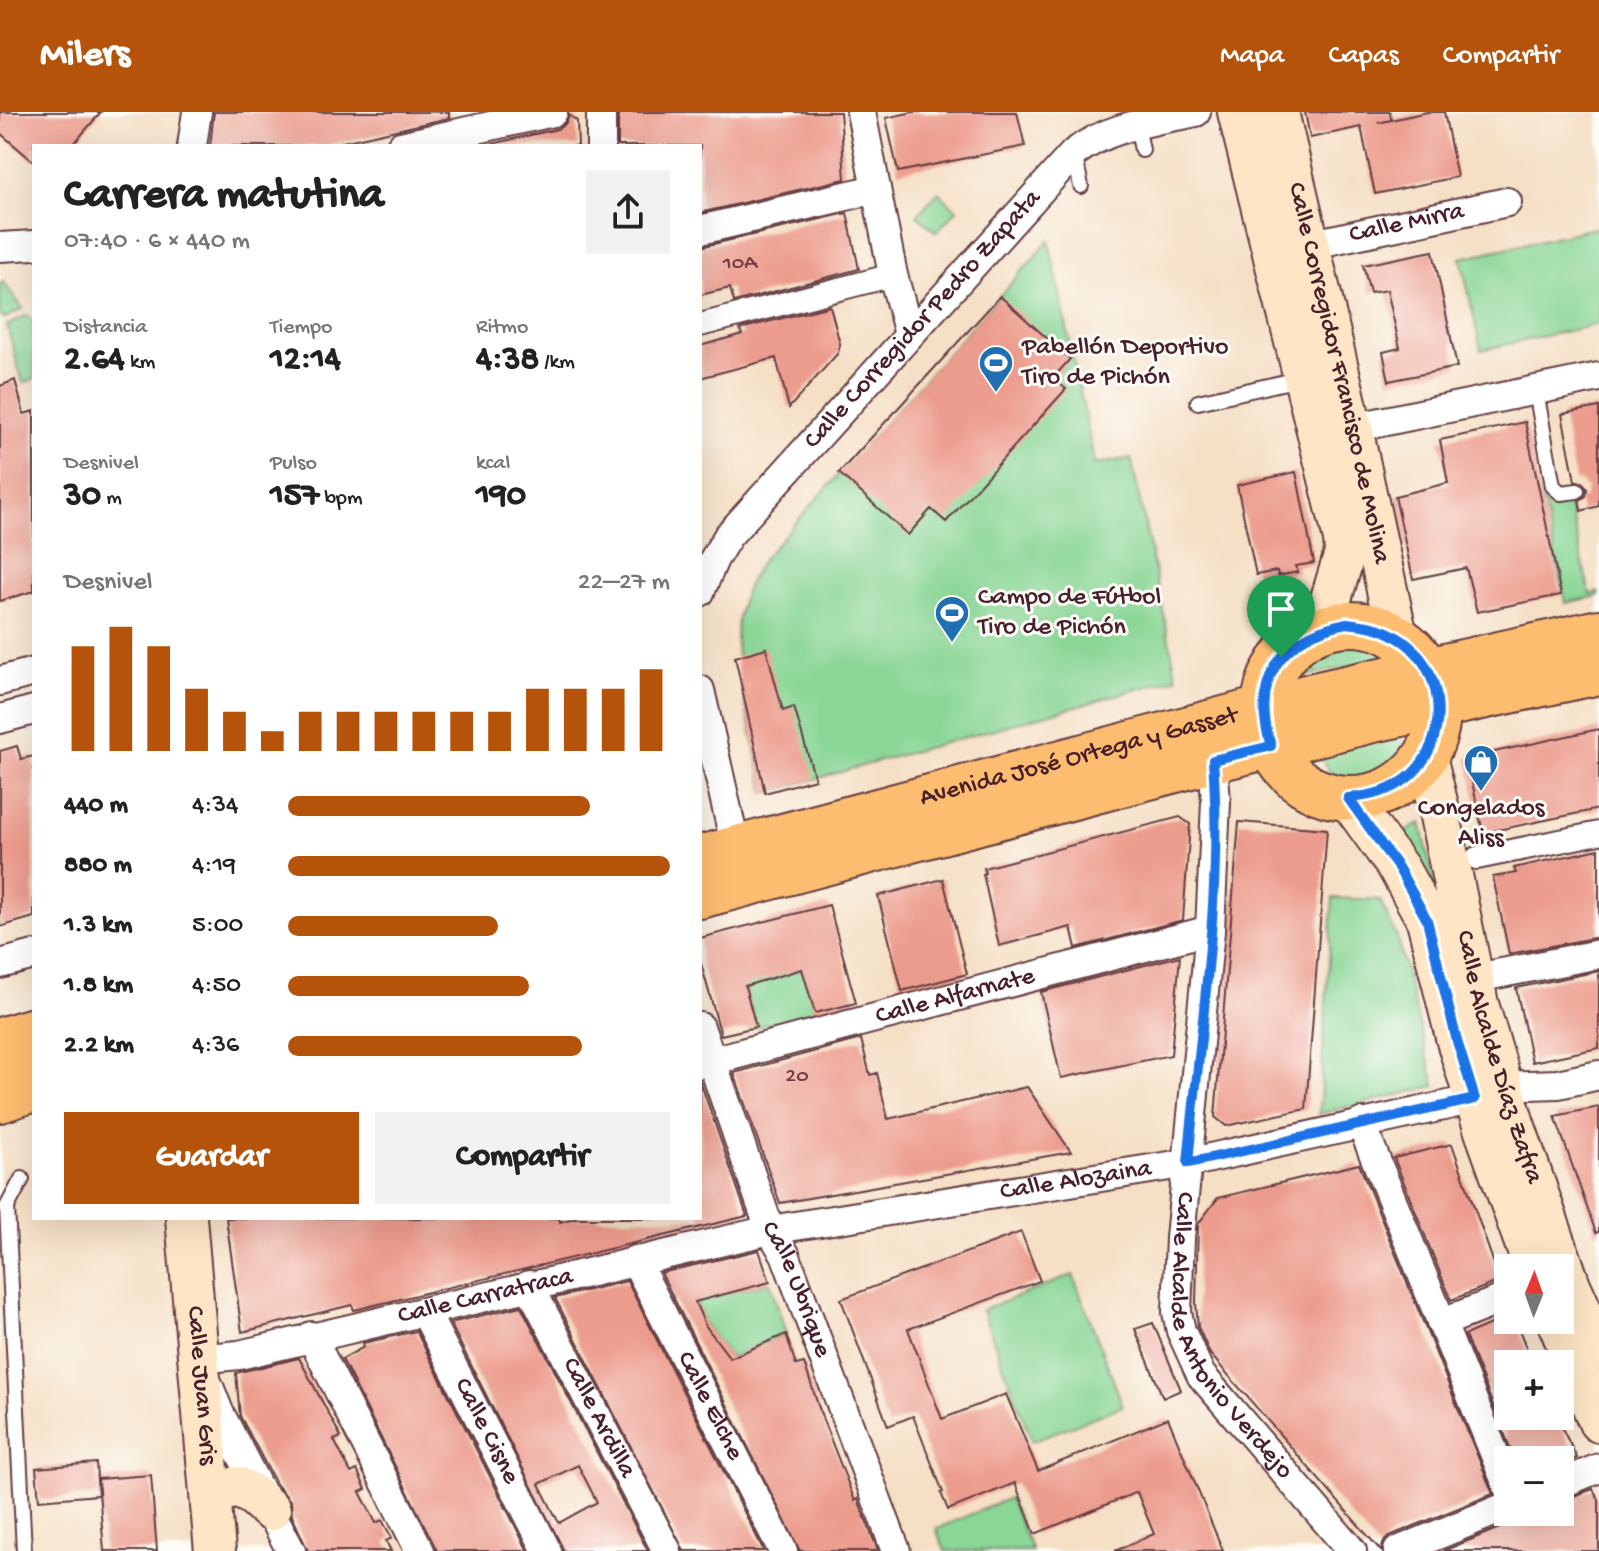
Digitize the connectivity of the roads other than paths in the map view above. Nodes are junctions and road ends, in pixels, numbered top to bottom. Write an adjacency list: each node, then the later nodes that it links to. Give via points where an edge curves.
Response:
1 (197, 112): 8 (street)
2 (553, 112): 9 (street)
3 (601, 112): 10 (street)
4 (861, 112): 13 (street)
5 (1196, 112): 11 (street, Calle Corregidor Pedro Zapata, via 1140,138 1091,140)
6 (1238, 112): 23 (main road, Calle Corregidor Francisco de Molina)
7 (1278, 112): 17 (main road, Calle Corregidor Francisco de Molina)
8 (192, 144)
9 (410, 144)
10 (601, 144)
11 (1074, 153): 12 (lane); 21 (street, Calle Corregidor Pedro Zapata)
12 (1081, 186)
13 (876, 189): 15 (street); 19 (street)
14 (1507, 202): 17 (street, Calle Mirra)
15 (702, 230)
16 (32, 245): 18 (street)
17 (1309, 245): 26 (main road, Calle Corregidor Francisco de Molina)
18 (0, 247)
19 (893, 275): 20 (street); 21 (street)
20 (702, 324)
21 (909, 334): 28 (street, Calle Corregidor Pedro Zapata, via 728,536)
22 (1599, 377): 24 (street)
23 (1306, 378): 25 (lane); 29 (main road, Calle Corregidor Francisco de Molina, via 1345,553)
24 (1536, 391): 26 (street); 27 (lane, via 1553,486 1561,493)
25 (1198, 402)
26 (1352, 428): 31 (main road, Calle Corregidor Francisco de Molina)
27 (1577, 491)
28 (702, 587)
29 (1322, 628): 31 (main road, via 1347,623); 39 (main road, via 1281,657 1268,680)
30 (1599, 632): 35 (main road, Avenida José Ortega y Gasset)
31 (1397, 636): 35 (main road, via 1414,650)
32 (1599, 672): 35 (main road, Avenida José Ortega y Gasset)
33 (32, 673): 34 (street)
34 (0, 681)
35 (1433, 688): 39 (main road, Avenida José Ortega y Gasset); 40 (main road, via 1435,734)
36 (702, 708): 44 (street)
37 (32, 711): 38 (street)
38 (0, 719)
39 (1267, 727): 41 (main road, Avenida José Ortega y Gasset); 42 (main road, via 1283,767 1324,794); 44 (main road, Avenida José Ortega y Gasset)
40 (1426, 756): 42 (main road, via 1392,788); 51 (main road, Calle Alcalde Díaz Zafra)
41 (1213, 760): 46 (main road, Avenida José Ortega y Gasset); 47 (street, Calle Alcalde Antonio Verdejo)
42 (1348, 798): 60 (main road, Calle Alcalde Díaz Zafra, via 1399,869 1427,920 1457,1041)
43 (1599, 833): 45 (street)
44 (718, 854)
45 (1477, 858)
46 (702, 895)
47 (1210, 930): 55 (street, Calle Alfarnate); 63 (street, Calle Alcalde Antonio Verdejo)
48 (1599, 954): 51 (street)
49 (32, 956): 50 (street)
50 (0, 964)
51 (1471, 979): 60 (main road, Calle Alcalde Díaz Zafra)
52 (32, 1031): 53 (main road)
53 (0, 1040)
54 (702, 1041): 55 (street, Calle Ubrique)
55 (705, 1062): 67 (street, Calle Ubrique)
56 (32, 1065): 57 (main road)
57 (0, 1075)
58 (1599, 1075): 60 (street, Calle Alozaina)
59 (32, 1090): 61 (main road)
60 (1489, 1092): 62 (street, Calle Alozaina); 68 (main road, Calle Alcalde Díaz Zafra); 76 (main road, Calle Alcalde Díaz Zafra)
61 (0, 1100)
62 (1361, 1123): 63 (street, Calle Alozaina); 73 (street)
63 (1188, 1163): 67 (street, Calle Alozaina); 94 (street, Calle Alcalde Antonio Verdejo, via 1180,1238 1181,1331 1201,1375)
64 (22, 1179): 85 (lane, via 7,1207)
65 (161, 1220): 77 (main road, Calle Juan Gris)
66 (186, 1220): 77 (main road, Calle Juan Gris)
67 (770, 1230): 69 (street, Calle Carratraca); 93 (street, Calle Ubrique, via 785,1254)
68 (1530, 1254)
69 (635, 1260): 70 (street, Calle Carratraca); 92 (street, Calle Elche)
70 (529, 1285): 72 (street, Calle Carratraca); 91 (street, Calle Ardilla)
71 (1494, 1302): 73 (street)
72 (425, 1312): 75 (street, Calle Carratraca); 90 (street, Calle Cisne)
73 (1441, 1323): 79 (street)
74 (1563, 1334): 78 (main road)
75 (311, 1336): 77 (street, Calle Carratraca, via 239,1355); 89 (street)
76 (1599, 1350)
77 (186, 1352): 82 (main road, Calle Juan Gris); 83 (street); 86 (main road, Calle Juan Gris)
78 (1599, 1422)
79 (1494, 1453)
80 (1599, 1468): 81 (street)
81 (1574, 1478)
82 (211, 1505): 83 (main road, via 219,1492 237,1487); 87 (main road, Calle Juan Gris)
83 (270, 1510): 88 (street)
84 (1494, 1512): 95 (street)
85 (24, 1551)
86 (188, 1551)
87 (215, 1551)
88 (291, 1551)
89 (420, 1551)
90 (547, 1551)
91 (667, 1551)
92 (783, 1551)
93 (896, 1551)
94 (1352, 1551)
95 (1398, 1551)

